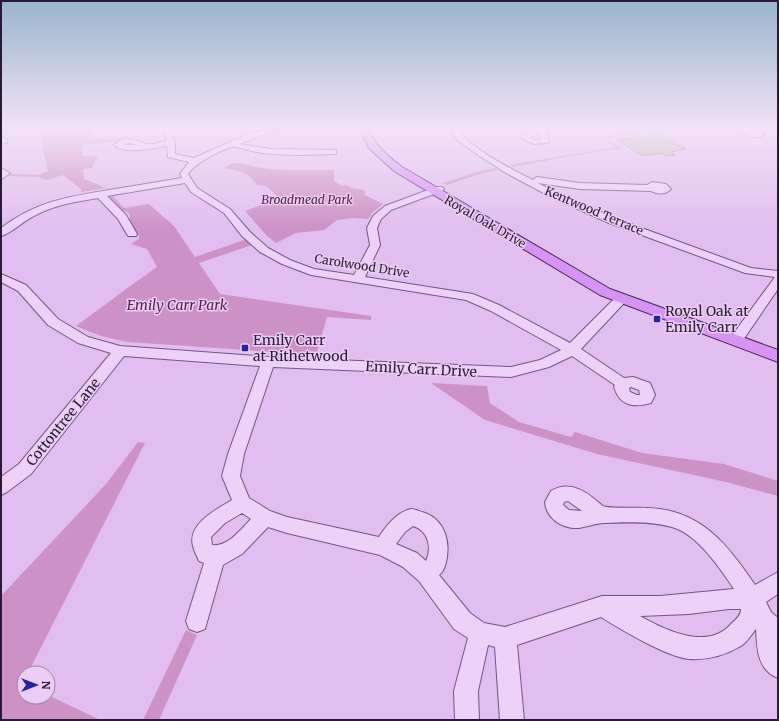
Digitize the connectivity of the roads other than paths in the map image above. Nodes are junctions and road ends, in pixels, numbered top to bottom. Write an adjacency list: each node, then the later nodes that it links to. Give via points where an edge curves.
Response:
1 (194, 161): 8 (street, via 184,174)
2 (388, 162): 10 (main road, Royal Oak Drive)
3 (396, 162): 10 (main road, Royal Oak Drive)
4 (495, 162): 7 (street, Kentwood Terrace)
5 (1, 171): 6 (street, via 6,173)
6 (1, 177)
7 (522, 177): 9 (street, via 583,187); 14 (street, Kentwood Terrace, via 554,195 613,221)
8 (186, 180): 11 (street); 17 (street, Carolwood Drive, via 194,190 227,211 246,234 264,250 311,272)
9 (652, 188)
10 (436, 190): 17 (street, via 388,208 377,218 372,228 375,245); 20 (main road, Royal Oak Drive, via 605,292)
11 (99, 194): 12 (street, via 42,207 24,216); 13 (street, via 122,217)
12 (1, 233)
13 (132, 234)
14 (749, 271): 15 (street, Kentwood Terrace); 19 (street, Kentwood Terrace)
15 (778, 274)
16 (1, 278): 23 (street, Emily Carr Drive, via 22,288 53,322 83,340)
17 (358, 279): 22 (street, Carolwood Drive, via 469,297 495,308)
18 (778, 280): 19 (street)
19 (772, 292): 21 (street)
20 (622, 298): 21 (main road, Royal Oak Drive); 22 (street, Emily Carr Drive)
21 (736, 340): 24 (main road, Royal Oak Drive)
22 (572, 350): 25 (street, Emily Carr Drive, via 544,364 511,372); 26 (street, Carolwood Drive)
23 (120, 351): 25 (street, Emily Carr Drive); 27 (street, Cottontree Lane, via 25,468)
24 (778, 356)
25 (268, 362): 28 (street, via 236,454 231,476)
26 (623, 384)
27 (1, 487)
28 (242, 503): 30 (street); 32 (street, via 203,531 200,539 202,547 206,554)
29 (601, 515): 35 (street, via 661,516 693,528 713,547)
30 (266, 518): 31 (street); 32 (street, via 235,548 222,556)
31 (383, 547): 33 (street, via 410,560); 33 (street, via 402,523 412,517 425,521 434,531 439,550 435,566)
32 (216, 556): 37 (street)
33 (426, 574): 39 (street, via 462,621)
34 (778, 582): 35 (street)
35 (753, 599): 36 (street, via 660,606); 36 (street, via 751,618 733,639 713,647 688,648 670,642); 38 (street)
36 (602, 606): 40 (street)
37 (197, 621)
38 (772, 626): 41 (street, via 768,653)
39 (480, 633): 40 (street); 42 (street, via 466,691)
40 (505, 638): 43 (street)
41 (778, 666)
42 (467, 720)
43 (512, 720)

